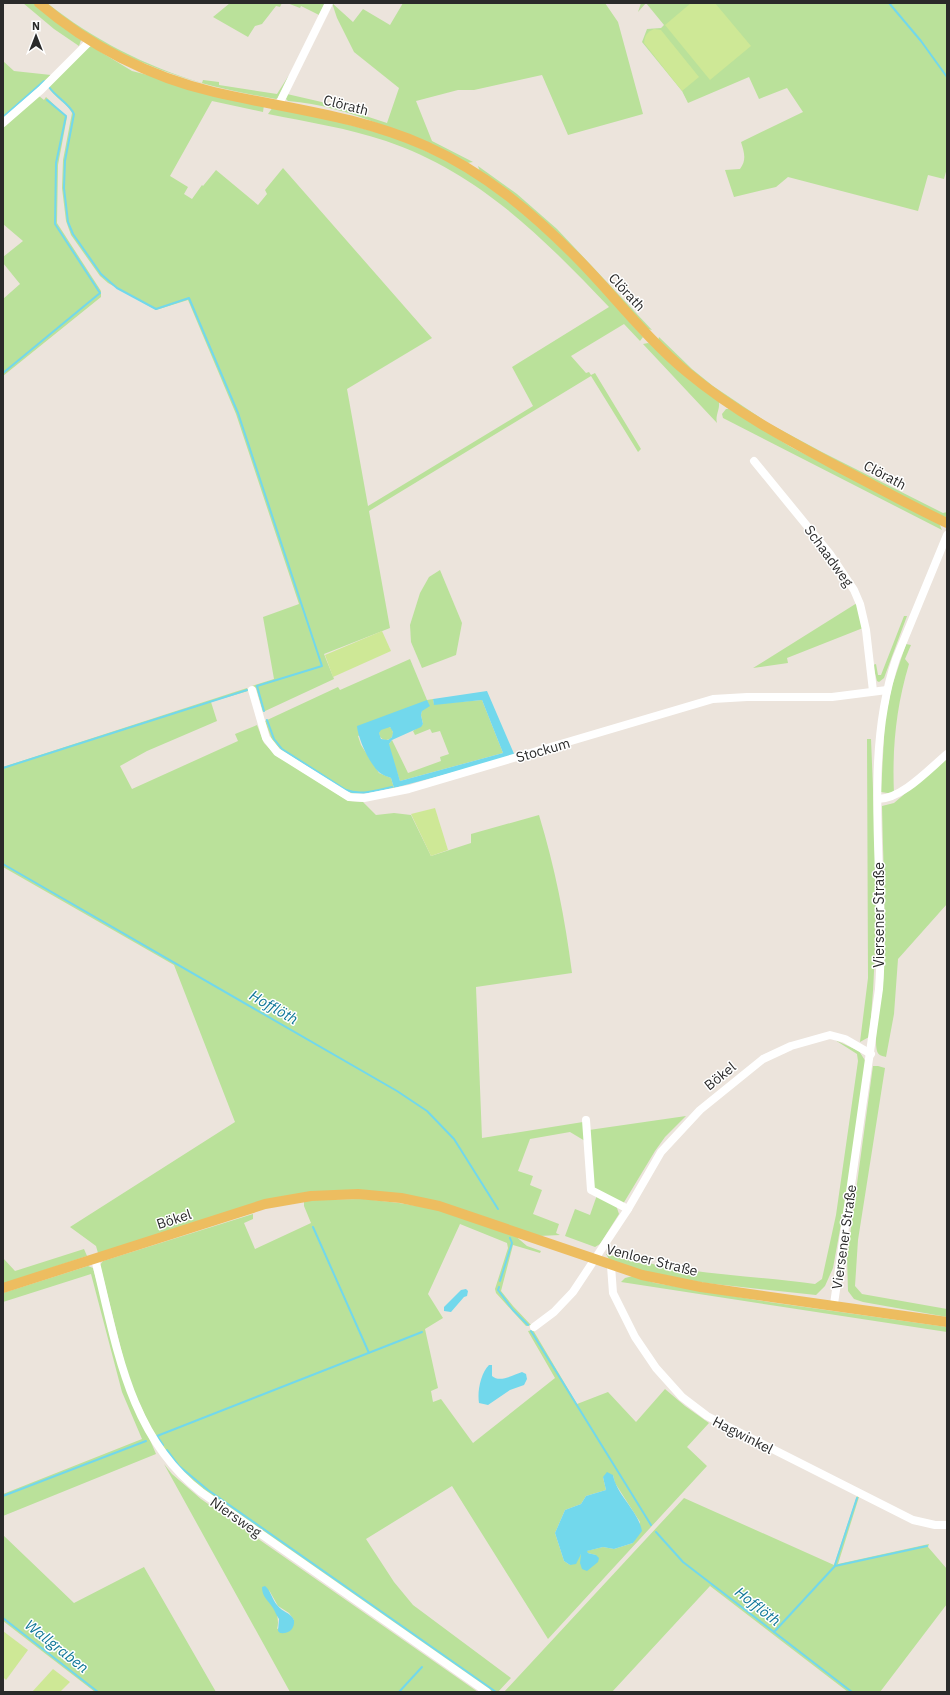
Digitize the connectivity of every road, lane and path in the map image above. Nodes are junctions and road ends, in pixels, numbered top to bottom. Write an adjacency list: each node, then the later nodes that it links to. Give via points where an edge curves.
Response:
1 (39, 3): 3 (main road, Clörath)
2 (328, 3): 4 (street)
3 (90, 41): 4 (main road, Clörath, via 128,62 170,79 213,92); 5 (street, via 41,90)
4 (279, 104): 7 (main road, Clörath, via 345,118 397,134 467,168 507,194 538,220 661,348 686,372 725,401 773,432)
5 (3, 123)
6 (754, 461): 11 (street, Schaadweg, via 830,554 854,590 866,630)
7 (947, 523)
8 (947, 535): 10 (street, Viersener Straße, via 904,638)
9 (252, 690): 11 (street, Stockum, via 266,738 278,752 349,796 364,798 409,789 713,700 838,696)
10 (887, 690): 11 (street, Stockum); 13 (street, Viersener Straße, via 880,739)
11 (873, 691)
12 (947, 754): 13 (street, via 897,795)
13 (878, 799): 14 (street, Viersener Straße, via 880,969)
14 (871, 1054): 17 (street, Bökel, via 845,1039 830,1035 791,1046 763,1059 700,1110 661,1152); 22 (street, Viersener Straße)
15 (586, 1120): 17 (street, via 591,1190)
16 (358, 1194): 18 (main road, Bökel, via 311,1196 265,1204); 19 (main road, Venloer Straße, via 401,1198 440,1206)
17 (628, 1209): 19 (street, Bökel)
18 (95, 1259): 21 (main road, Bökel); 26 (street, Niersweg, via 135,1404 154,1440 172,1466 201,1492)
19 (595, 1260): 20 (main road, Venloer Straße); 24 (street, Bökel, via 567,1300)
20 (611, 1266): 22 (main road, Venloer Straße, via 701,1287); 25 (street, Hagwinkel, via 614,1293 635,1337 656,1368 682,1397 707,1416 913,1520)
21 (3, 1288)
22 (834, 1304): 23 (main road, Venloer Straße)
23 (947, 1322)
24 (534, 1327)
25 (947, 1525)
26 (487, 1692)

